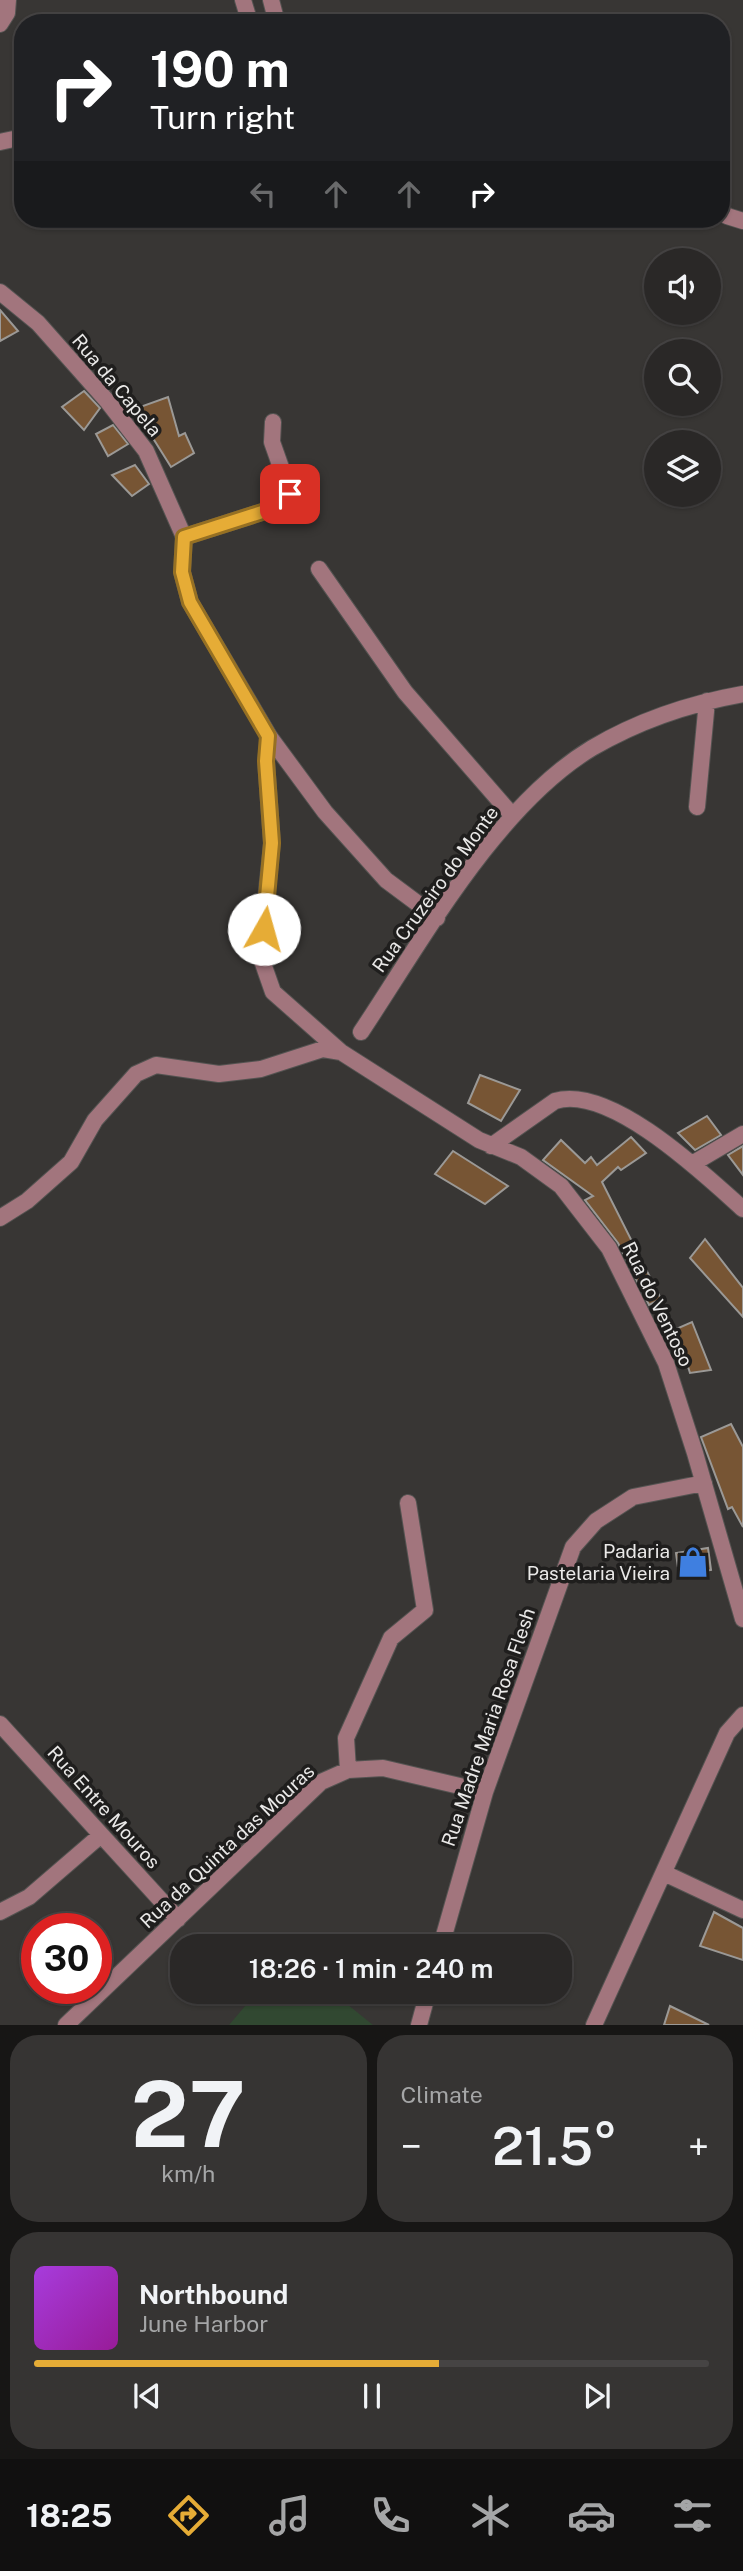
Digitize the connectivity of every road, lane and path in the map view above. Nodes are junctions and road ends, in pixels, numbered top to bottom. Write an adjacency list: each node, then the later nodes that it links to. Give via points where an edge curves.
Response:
1 (8, 0): 2 (street)
2 (0, 24)
3 (0, 292): 5 (street, Rua da Capela, via 38,323 146,451)
4 (273, 422): 5 (street, via 272,442 290,494 284,505)
5 (184, 537): 9 (street, Rua da Capela, via 182,572 190,602)
6 (319, 569): 11 (street, via 405,692)
7 (743, 694): 8 (street, Rua Cruzeiro do Monte)
8 (707, 701): 10 (street); 11 (street, Rua Cruzeiro do Monte, via 592,748 543,785)
9 (268, 736): 12 (street, Rua da Capela, via 325,812 386,880); 14 (street, via 272,843 260,955 273,992)
10 (697, 807)
11 (512, 816): 12 (street, Rua Cruzeiro do Monte)
12 (437, 919): 13 (street, Rua Cruzeiro do Monte)
13 (361, 1032)
14 (341, 1052): 16 (street, Rua do Ventoso); 19 (street, via 323,1049 261,1069 219,1074 156,1065 136,1074 95,1120 71,1162)
15 (743, 1134): 17 (street)
16 (491, 1146): 17 (street, via 555,1101 567,1098 588,1100 618,1112); 20 (street, Rua do Ventoso, via 521,1157 561,1186 609,1248 666,1363)
17 (692, 1164): 18 (street)
18 (743, 1209)
19 (0, 1218)
20 (704, 1483): 22 (street, Rua do Ventoso); 26 (street, Rua Madre Maria Rosa Flesh, via 633,1497 596,1521 573,1547)
21 (408, 1503): 25 (street, via 425,1609 391,1638 346,1738)
22 (743, 1619)
23 (743, 1715): 28 (street, via 727,1733)
24 (0, 1724): 27 (street, Rua Entre Mouros)
25 (348, 1770): 26 (street, Rua da Quinta das Mouras, via 383,1768); 31 (street, Rua da Quinta das Mouras, via 321,1782)
26 (485, 1792): 32 (street, Rua Madre Maria Rosa Flesh)
27 (102, 1835): 30 (street, via 29,1897); 31 (street, Rua Entre Mouros)
28 (664, 1873): 29 (street); 36 (street)
29 (743, 1910)
30 (0, 1912)
31 (178, 1919): 34 (street, Rua da Quinta das Mouras)
32 (444, 1934)
33 (424, 2004): 35 (street)
34 (66, 2025)
35 (418, 2025)
36 (595, 2025)

